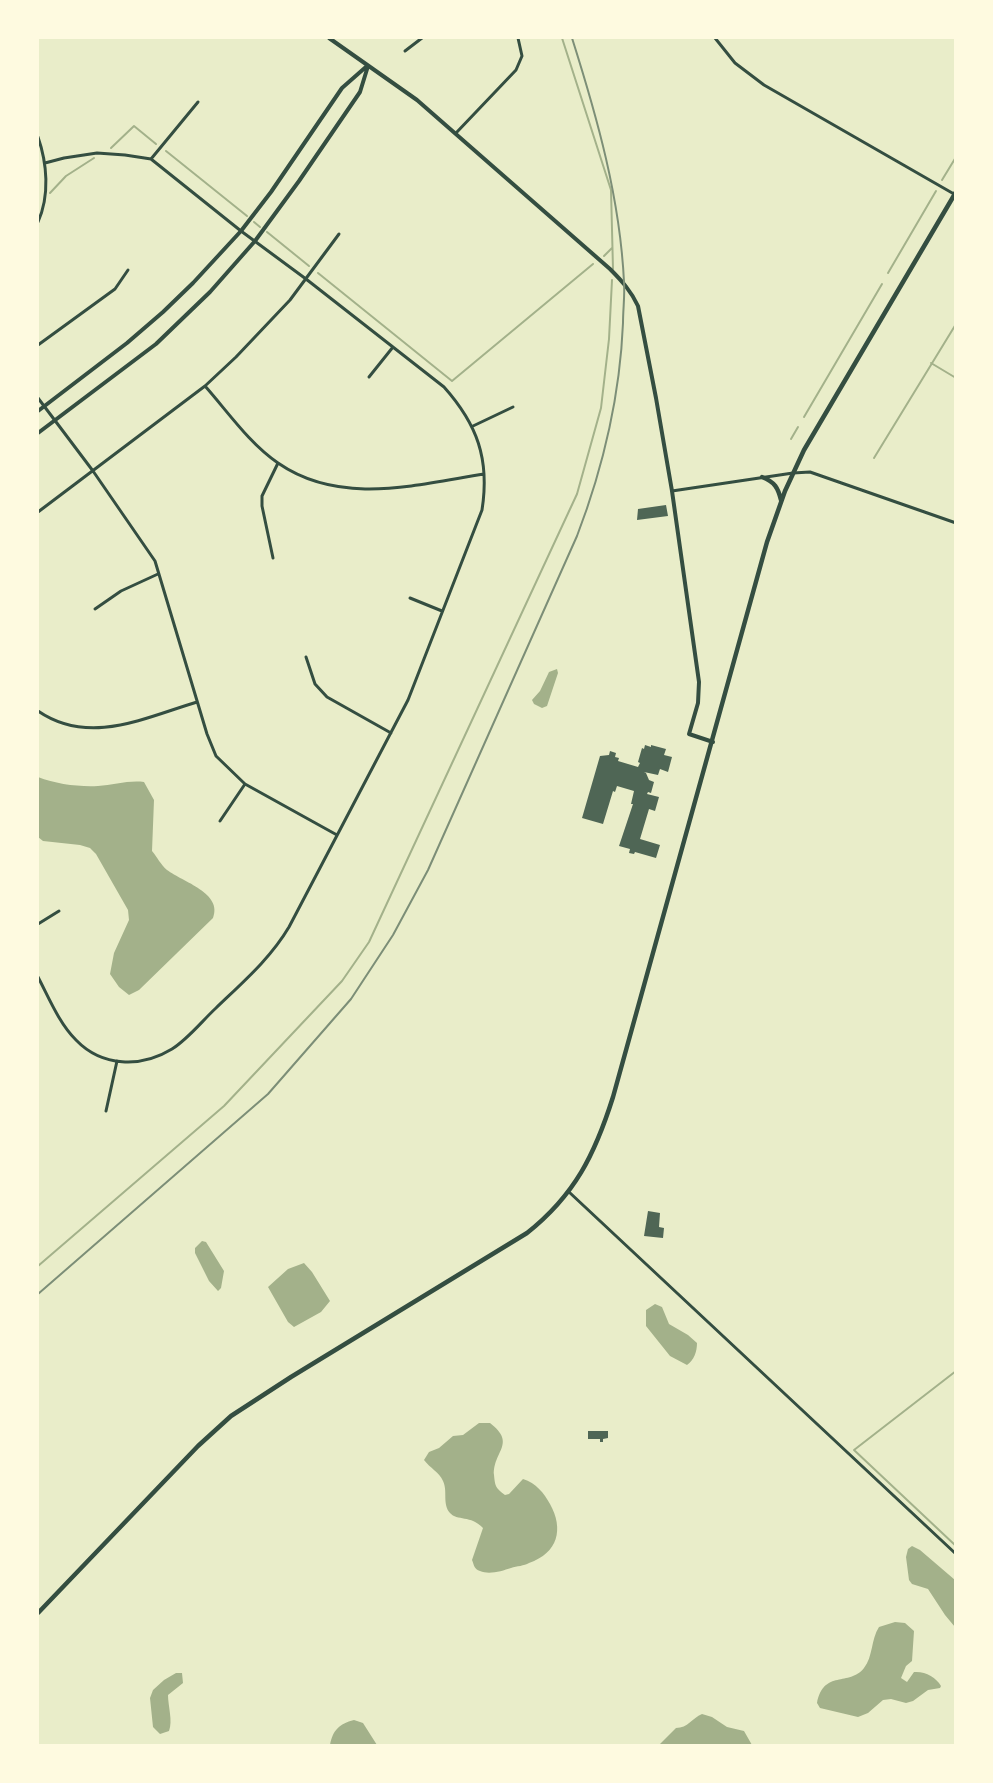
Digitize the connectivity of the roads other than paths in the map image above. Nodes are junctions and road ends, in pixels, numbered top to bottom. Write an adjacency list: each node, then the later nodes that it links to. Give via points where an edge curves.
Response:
1 (329, 38): 6 (street)
2 (422, 38): 5 (street)
3 (518, 38): 8 (street, via 522,56 516,70)
4 (715, 38): 12 (street, via 735,63 764,85)
5 (405, 51)
6 (368, 66): 8 (street); 14 (street, via 342,88); 16 (street, via 360,92)
7 (198, 102): 10 (street)
8 (456, 133): 35 (street, via 610,269 633,295)
9 (38, 137): 11 (street)
10 (151, 159): 11 (street, via 97,153); 14 (street)
11 (45, 163): 13 (street, via 45,193)
12 (955, 193): 32 (main road)
13 (38, 222)
14 (241, 231): 16 (street); 24 (street, via 163,312)
15 (339, 234): 18 (street)
16 (255, 241): 18 (street); 27 (street, via 156,344)
17 (128, 270): 19 (street, via 115,289)
18 (306, 279): 20 (street); 22 (street, via 264,329)
19 (38, 345)
20 (393, 347): 21 (street); 28 (street, via 444,387)
21 (369, 377)
22 (205, 386): 30 (street); 31 (street)
23 (38, 398): 24 (street)
24 (44, 406): 26 (street); 27 (street)
25 (513, 407): 28 (street)
26 (38, 411)
27 (54, 420): 29 (street); 31 (street)
28 (473, 426): 33 (street)
29 (38, 433)
30 (278, 463): 33 (street, via 317,482 369,490); 39 (street, via 261,506)
31 (93, 471): 37 (street); 40 (street, via 155,561)
32 (793, 473): 34 (street); 36 (main road); 38 (street, via 814,473)
33 (484, 474): 43 (street, via 482,510)
34 (762, 477): 35 (street); 36 (main road, via 776,486)
35 (672, 491): 48 (street, via 699,689 689,734)
36 (781, 500): 48 (main road)
37 (38, 512)
38 (956, 523)
39 (273, 558)
40 (159, 574): 42 (street, via 121,591); 45 (street)
41 (410, 598): 43 (street)
42 (95, 609)
43 (442, 611): 47 (street)
44 (306, 657): 47 (street, via 315,684 327,697)
45 (197, 702): 46 (street, via 90,729 60,723); 49 (street, via 216,756)
46 (38, 711)
47 (391, 733): 51 (street)
48 (713, 742): 57 (main road, via 613,1097 594,1150)
49 (245, 784): 50 (street); 51 (street)
50 (220, 821)
51 (338, 835): 55 (street, via 272,954 174,1048 146,1061)
52 (59, 912): 53 (street)
53 (38, 924)
54 (38, 977): 55 (street, via 76,1040 100,1057)
55 (117, 1061): 56 (street)
56 (106, 1111)
57 (569, 1192): 58 (street); 59 (main road, via 539,1223 504,1248 231,1416)
58 (956, 1554)
59 (38, 1613)

